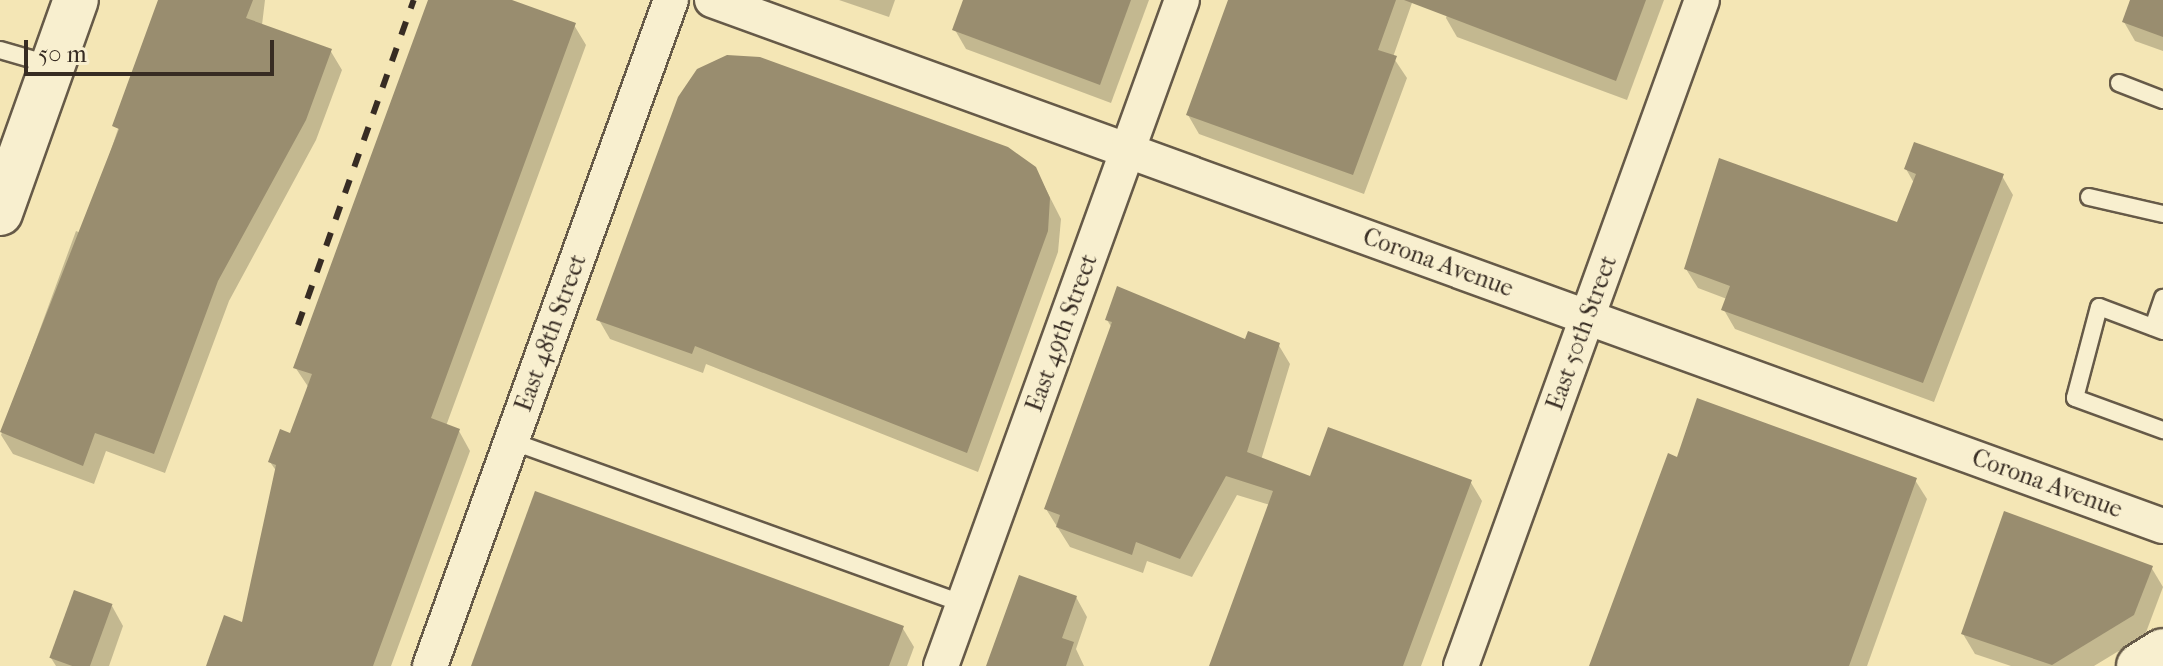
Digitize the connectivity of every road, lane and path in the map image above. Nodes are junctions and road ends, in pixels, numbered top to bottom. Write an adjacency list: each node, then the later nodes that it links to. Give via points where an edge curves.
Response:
1 (76, 0): 7 (main road)
2 (671, 0): 18 (street, East 48th Street)
3 (712, 0): 10 (street, Corona Avenue)
4 (1182, 0): 10 (street, East 49th Street)
5 (1702, 0): 15 (street, East 50th Street)
6 (0, 50): 7 (lane)
7 (52, 66): 12 (main road)
8 (2119, 83): 9 (lane)
9 (2163, 100)
10 (1127, 151): 15 (street, Corona Avenue); 20 (street, East 49th Street)
11 (2089, 197): 13 (lane)
12 (0, 213)
13 (2163, 214)
14 (2163, 298): 16 (lane)
15 (1587, 317): 19 (street, Corona Avenue); 24 (street, East 50th Street)
16 (2158, 329): 17 (lane, via 2099,307 2075,398)
17 (2163, 430)
18 (511, 441): 20 (lane); 22 (street, East 48th Street)
19 (2163, 526)
20 (964, 604): 23 (street, East 49th Street)
21 (2163, 651): 25 (main road)
22 (430, 666)
23 (941, 666)
24 (1461, 666)
25 (2139, 666)

